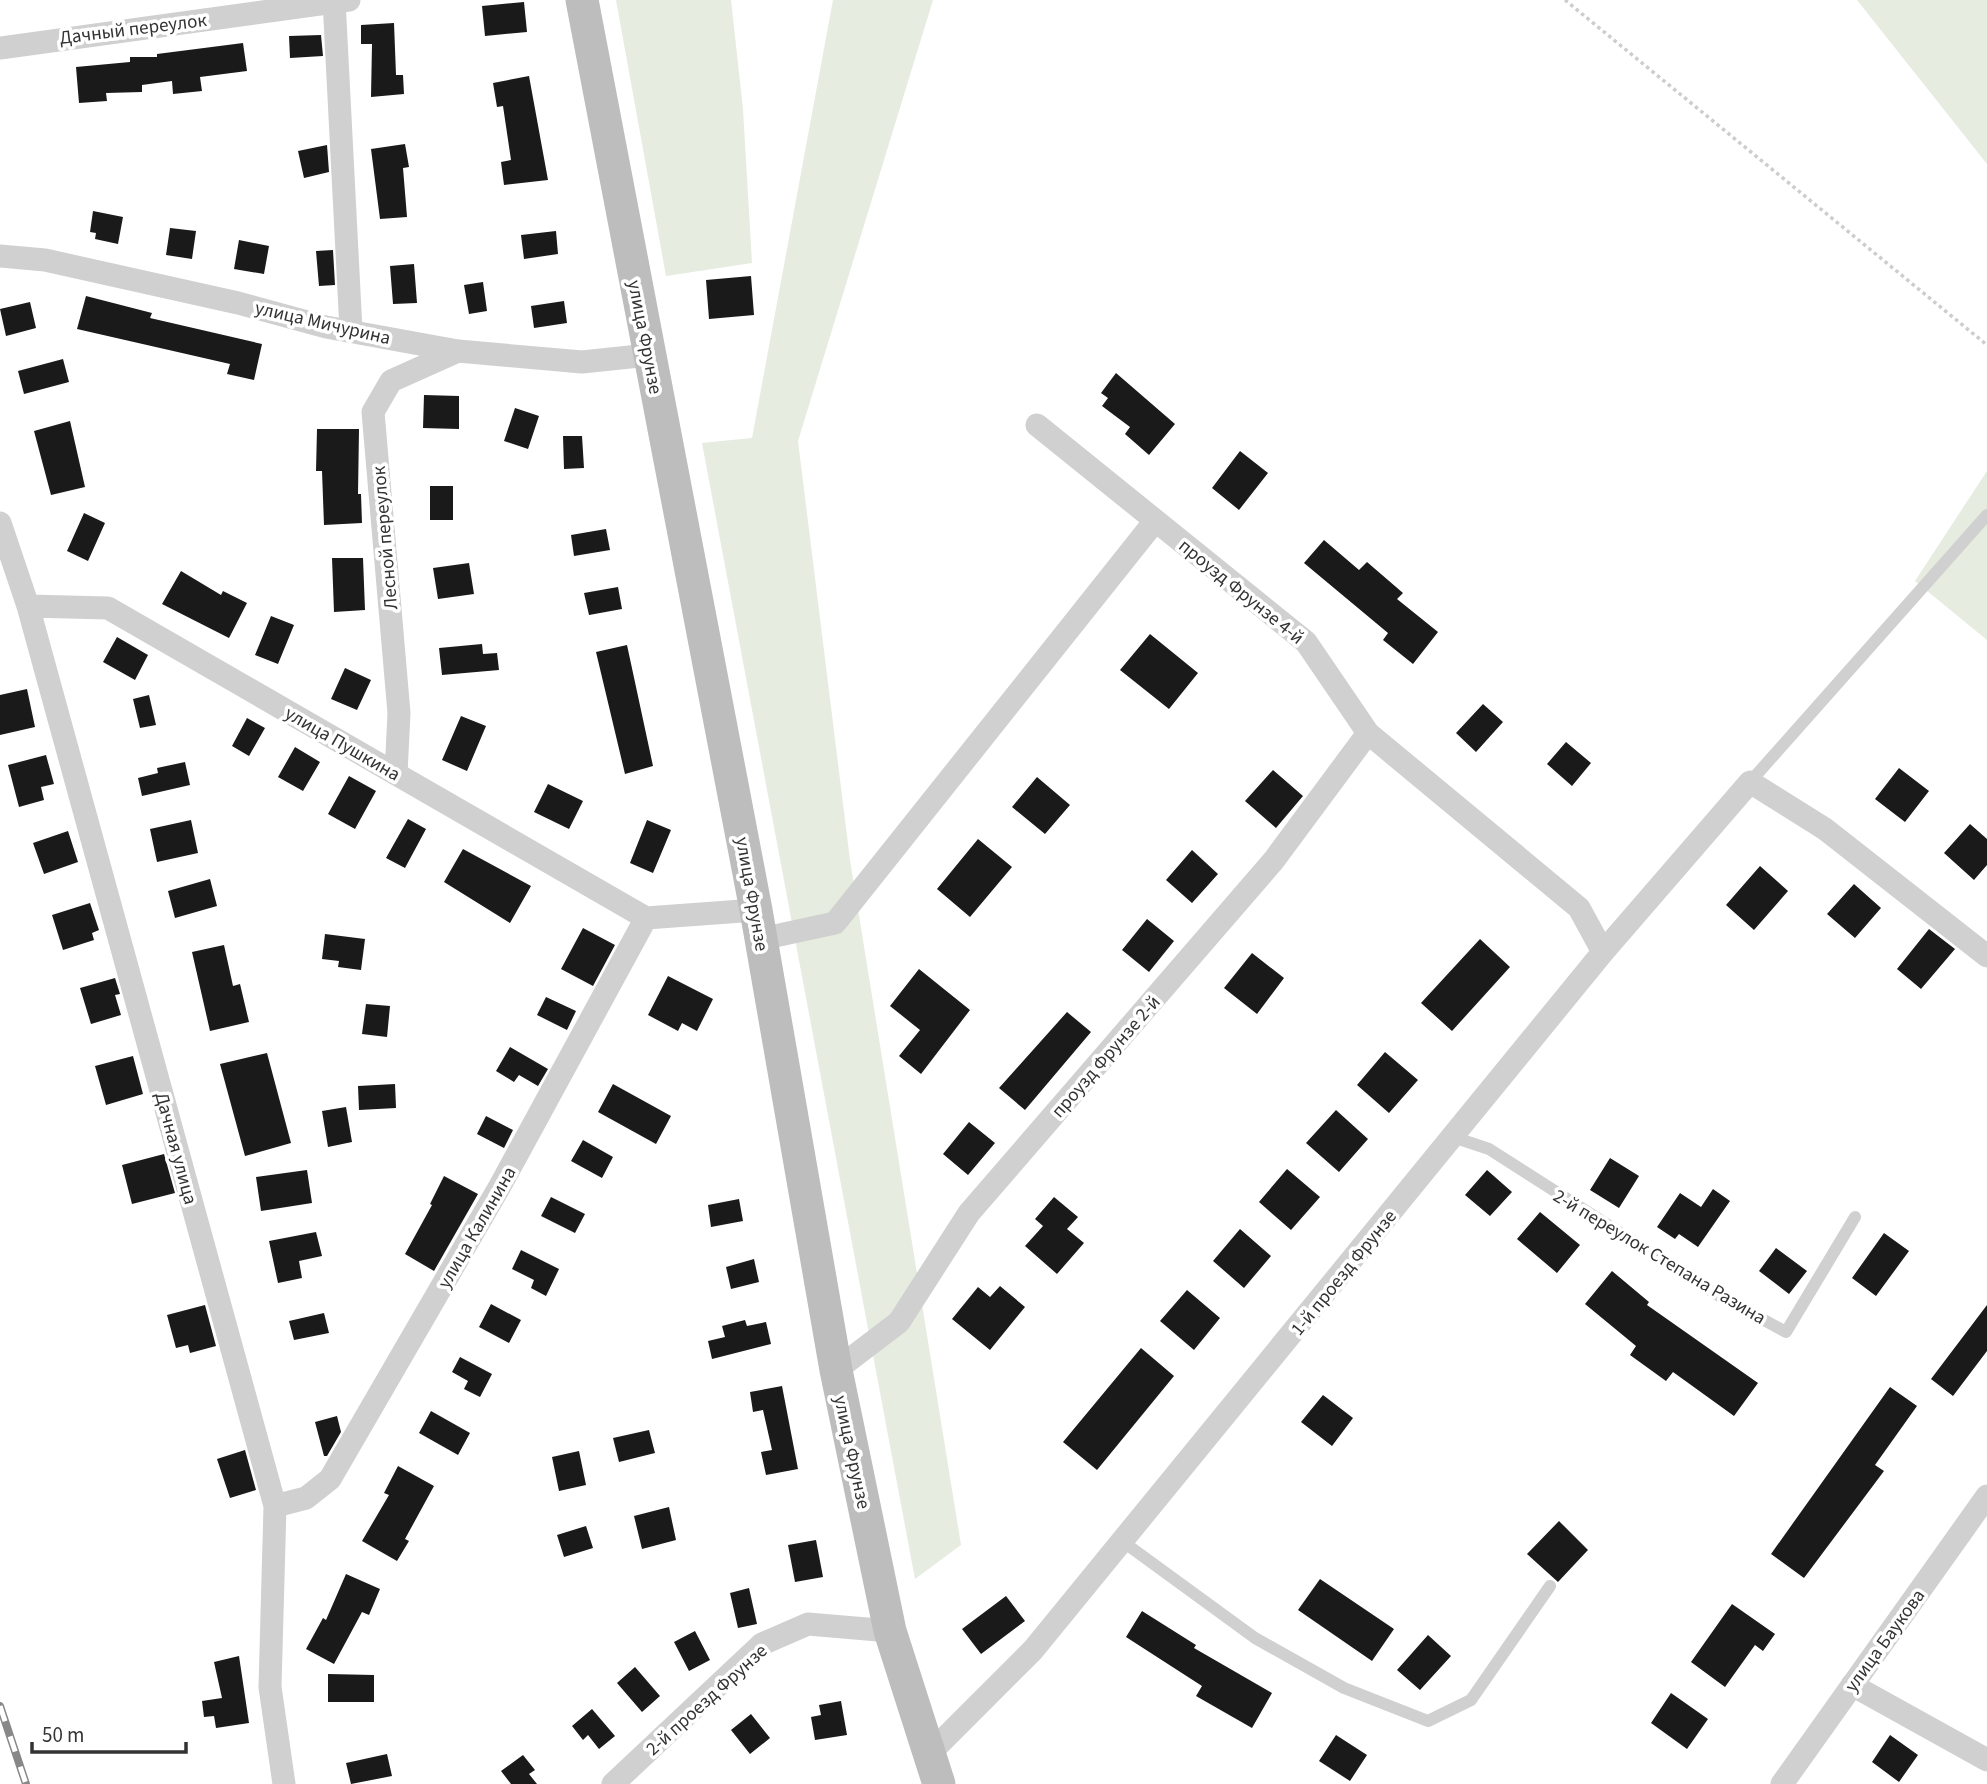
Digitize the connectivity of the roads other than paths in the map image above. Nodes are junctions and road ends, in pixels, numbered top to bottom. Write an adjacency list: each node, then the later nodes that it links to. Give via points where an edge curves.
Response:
1 (582, 0): 7 (street, улица Фрунзе)
2 (339, 1): 3 (street, Дачный переулок); 5 (street)
3 (0, 48)
4 (0, 256): 5 (street, улица Мичурина, via 45,260)
5 (351, 330): 6 (street, улица Мичурина)
6 (458, 351): 7 (street, улица Мичурина, via 582,362); 14 (street, Лесной переулок, via 391,381 373,412 399,713)
7 (649, 355): 17 (street, улица Фрунзе)
8 (1037, 425): 10 (street, проузд Фрунзе 4-й)
9 (1987, 515): 15 (lane)
10 (1155, 521): 13 (street, проузд Фрунзе 4-й, via 1306,642); 17 (street, via 835,923)
11 (0, 523): 12 (street, Дачная улица)
12 (28, 606): 14 (street, улица Пушкина, via 108,608); 24 (street, Дачная улица)
13 (1368, 733): 18 (street, проузд Фрунзе 4-й, via 1579,908); 22 (street, проузд Фрунзе 2-й, via 1274,860 970,1213 899,1322)
14 (396, 774): 16 (street, улица Пушкина)
15 (1750, 782): 18 (street, 1-й проезд Фрунзе); 19 (street, via 1825,830)
16 (646, 918): 17 (street); 24 (street, улица Калинина, via 500,1186 330,1479 306,1498)
17 (759, 924): 22 (street, улица Фрунзе)
18 (1603, 952): 20 (street, 1-й проезд Фрунзе)
19 (1987, 956)
20 (1453, 1137): 21 (lane, 2-й переулок Степана Разина, via 1489,1149 1716,1294 1786,1332); 25 (street, 1-й проезд Фрунзе)
21 (1855, 1217)
22 (836, 1370): 27 (street, улица Фрунзе)
23 (1987, 1496): 28 (street, улица Баукова)
24 (275, 1506): 31 (street, Дачная улица, via 270,1688)
25 (1122, 1541): 26 (lane, via 1255,1638 1344,1688 1428,1721 1471,1700); 30 (street, 1-й проезд Фрунзе)
26 (1550, 1586)
27 (890, 1631): 30 (street, улица Фрунзе); 32 (street, 2-й проезд Фрунзе, via 807,1623 762,1644)
28 (1852, 1685): 29 (street); 33 (street, улица Баукова)
29 (1987, 1760)
30 (933, 1770)
31 (284, 1784)
32 (613, 1784)
33 (1782, 1784)

